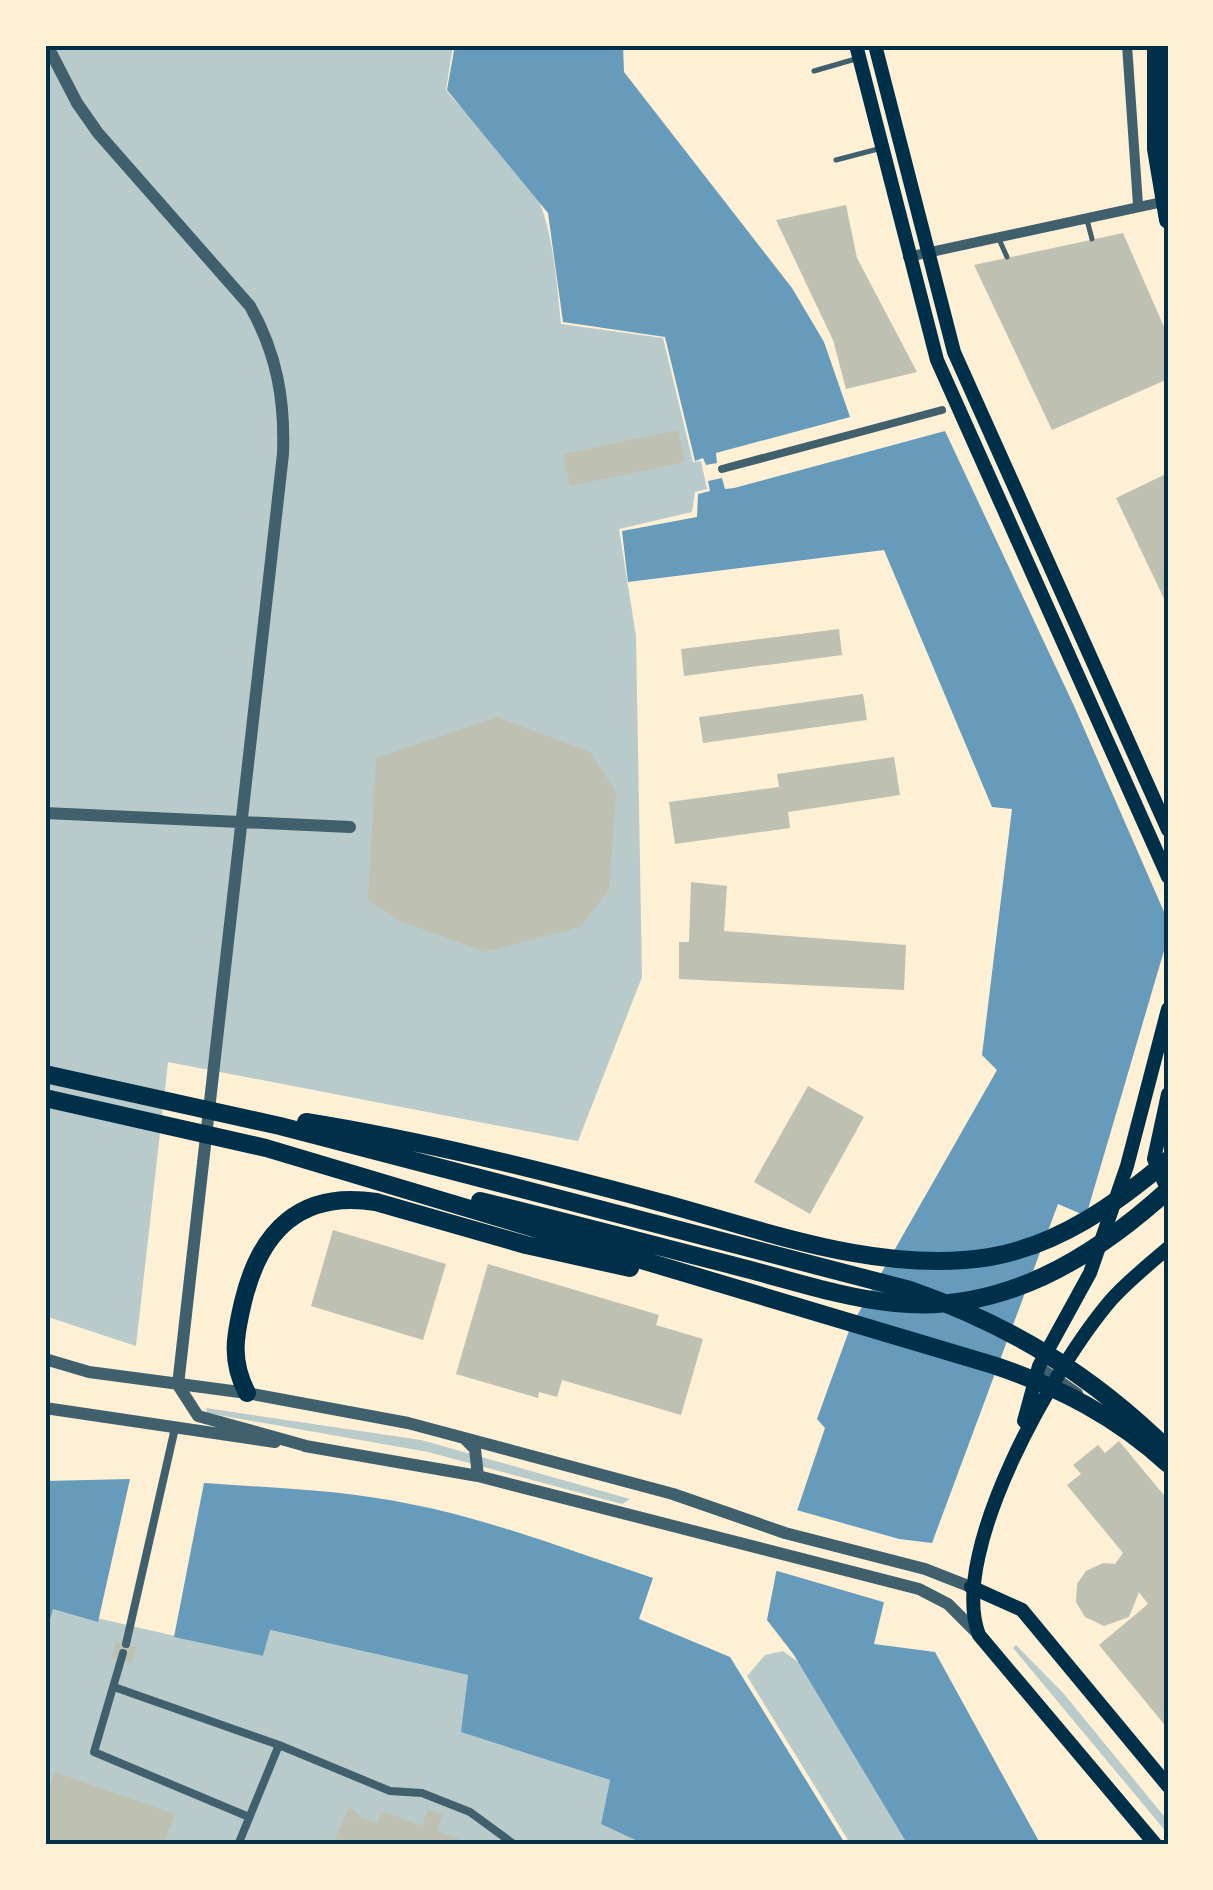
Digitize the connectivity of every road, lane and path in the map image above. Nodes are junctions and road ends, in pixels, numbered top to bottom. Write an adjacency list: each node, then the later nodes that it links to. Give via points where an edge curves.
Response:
1 (48, 45): 21 (street, via 98,133 250,306 275,362 283,454)
2 (875, 45): 15 (main road)
3 (1126, 45): 10 (street)
4 (1156, 45): 12 (highway, via 1156,149)
5 (857, 52): 6 (lane); 7 (main road)
6 (814, 70)
7 (881, 148): 8 (lane); 16 (main road)
8 (836, 160)
9 (1168, 201): 10 (street)
10 (1143, 204): 11 (street)
11 (1086, 217): 13 (street); 14 (lane)
12 (1168, 220)
13 (998, 236): 15 (street); 17 (lane)
14 (1092, 239)
15 (926, 252): 16 (street); 23 (main road, via 972,396)
16 (908, 257): 24 (main road, via 956,406)
17 (1006, 258)
18 (942, 410): 19 (street)
19 (722, 469)
20 (45, 813): 21 (street)
21 (244, 824): 22 (street); 37 (street)
22 (350, 828)
23 (1168, 830)
24 (1168, 877)
25 (1168, 1009): 35 (main road, via 1127,1166 1090,1273)
26 (45, 1074): 29 (highway)
27 (1168, 1094): 31 (main road, via 1154,1159)
28 (45, 1098): 32 (highway, via 266,1148)
29 (167, 1099): 30 (highway, via 395,1136 809,1242 944,1261 1012,1252 1056,1236); 43 (highway, via 880,1281 970,1312 1065,1363)
30 (1168, 1160)
31 (1168, 1190): 32 (highway, via 1103,1244 1055,1272 995,1294 932,1304 870,1299)
32 (531, 1229): 38 (highway, via 356,1199 302,1210 274,1232 248,1280 234,1351); 45 (highway, via 1047,1384 1100,1411)
33 (1168, 1248): 36 (main road, via 1112,1299)
34 (45, 1359): 37 (street)
35 (1039, 1366): 36 (street); 44 (main road)
36 (1056, 1377): 44 (main road); 46 (street, via 1137,1440)
37 (178, 1384): 38 (street); 42 (street, via 188,1407 209,1422)
38 (247, 1392): 41 (street)
39 (45, 1408): 40 (street)
40 (175, 1428): 42 (street); 50 (street)
41 (463, 1438): 47 (street, via 475,1449); 48 (street, via 672,1494)
42 (310, 1447): 47 (street)
43 (1168, 1450)
44 (1016, 1455): 48 (main road)
45 (1168, 1464)
46 (1168, 1474)
47 (478, 1476): 49 (street, via 919,1590 948,1604)
48 (971, 1587): 49 (main road); 52 (main road, via 1022,1610)
49 (979, 1634): 56 (main road)
50 (114, 1687): 51 (street); 53 (street, via 94,1752)
51 (279, 1745): 53 (street); 55 (street, via 390,1791 422,1792 470,1812)
52 (1168, 1786)
53 (249, 1817): 54 (street)
54 (238, 1845)
55 (514, 1845)
56 (1156, 1845)

